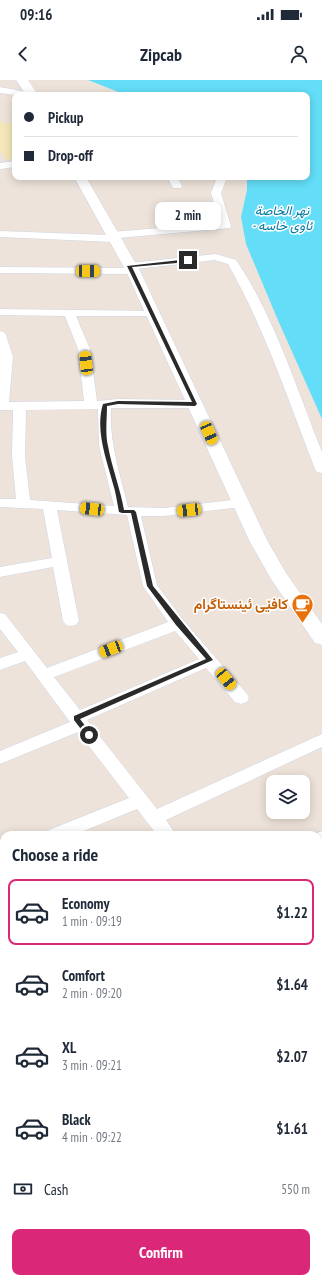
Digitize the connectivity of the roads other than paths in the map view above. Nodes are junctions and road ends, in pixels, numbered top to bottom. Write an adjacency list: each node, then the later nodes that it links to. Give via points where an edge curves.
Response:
1 (22, 81): 2 (street); 4 (street)
2 (0, 89): 3 (street)
3 (14, 92)
4 (30, 92)
5 (12, 164): 6 (street)
6 (0, 166)
7 (82, 180): 10 (street)
8 (221, 180): 10 (street, via 216,193 226,226)
9 (0, 234): 10 (street)
10 (113, 237): 11 (street)
11 (131, 269): 12 (street); 15 (street); 22 (street, via 216,258 232,262 265,324)
12 (0, 270)
13 (0, 312): 14 (street)
14 (69, 312): 15 (street); 17 (street, via 84,349)
15 (153, 313): 18 (street)
16 (0, 335): 20 (street, via 7,357)
17 (91, 404): 19 (street); 21 (street)
18 (195, 404): 19 (street); 24 (street)
19 (105, 405): 27 (street, via 105,446 116,485)
20 (1, 406): 21 (street)
21 (20, 406): 25 (street, via 17,442)
22 (322, 469)
23 (0, 503): 25 (street)
24 (241, 503): 27 (street, via 164,512); 33 (street, via 278,575)
25 (24, 505): 26 (street)
26 (49, 505): 27 (street); 28 (street)
27 (128, 512): 32 (street, via 150,586)
28 (60, 561): 29 (street); 31 (street)
29 (0, 572)
30 (0, 618): 34 (street)
31 (71, 620)
32 (178, 624): 35 (street); 37 (street)
33 (322, 638)
34 (27, 655): 36 (street); 37 (street)
35 (210, 660): 38 (street); 39 (street)
36 (0, 664)
37 (43, 675): 39 (street)
38 (241, 698)
39 (78, 721): 41 (street); 42 (street)
40 (322, 740): 43 (street)
41 (0, 758)
42 (140, 801): 43 (street); 44 (street)
43 (154, 818): 45 (street)
44 (65, 831)
45 (164, 831)

